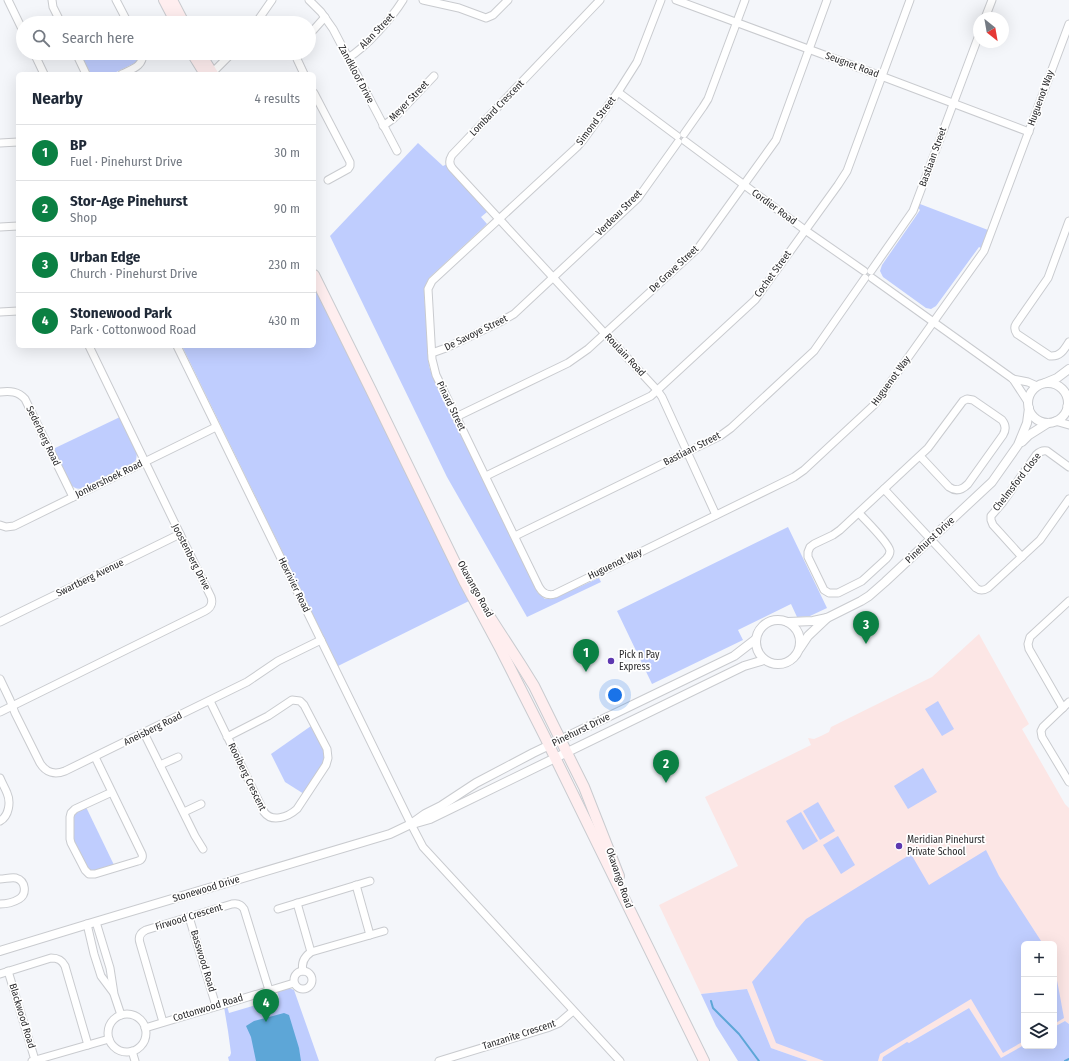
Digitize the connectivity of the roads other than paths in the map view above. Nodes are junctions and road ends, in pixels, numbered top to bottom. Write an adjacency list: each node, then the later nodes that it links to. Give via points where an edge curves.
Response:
1 (8, 0): 24 (street)
2 (52, 0): 19 (street)
3 (116, 0): 20 (street)
4 (164, 0): 21 (main road)
5 (172, 0): 22 (main road)
6 (272, 0): 23 (street)
7 (309, 0): 25 (street, Zandkloof Drive)
8 (403, 0): 31 (street, Alan Street, via 384,25)
9 (424, 0): 10 (street, via 488,18)
10 (508, 0)
11 (600, 0): 59 (street, Lombard Crescent, via 451,157 451,167)
12 (660, 0): 48 (street, Simond Street, via 637,62)
13 (676, 0): 26 (street, Seugnet Road)
14 (745, 0): 26 (street, Verdeau Street)
15 (827, 0): 30 (street, De Grave Street)
16 (910, 0): 47 (street, Cochet Street)
17 (992, 0): 18 (street)
18 (987, 12)
19 (58, 16)
20 (124, 16)
21 (172, 16)
22 (180, 16)
23 (261, 16)
24 (16, 17)
25 (325, 17): 28 (street); 31 (street, Zandkloof Drive)
26 (736, 23): 30 (street, Seugnet Road); 53 (street, Verdeau Street, via 708,99)
27 (1069, 24): 52 (street, Huguenot Way)
28 (316, 27)
29 (974, 48): 50 (street, Bastiaan Street)
30 (808, 50): 47 (street, Seugnet Road); 58 (street, De Grave Street, via 776,140)
31 (348, 58): 51 (street, Zandkloof Drive)
32 (37, 60): 39 (street)
33 (79, 60): 40 (street)
34 (142, 60): 41 (street)
35 (198, 60): 42 (main road)
36 (203, 60): 43 (main road)
37 (225, 60): 44 (street)
38 (297, 60): 45 (street)
39 (43, 72)
40 (85, 72)
41 (126, 72)
42 (208, 72)
43 (209, 72)
44 (212, 72)
45 (303, 72)
46 (434, 76): 51 (street, Meyer Street)
47 (881, 76): 50 (street, Seugnet Road); 63 (street, Cochet Street, via 847,171)
48 (618, 92): 53 (street, Cordier Road); 59 (street, Simond Street, via 580,144)
49 (316, 98): 57 (street, via 350,162 348,169)
50 (954, 103): 52 (street, Seugnet Road); 65 (street, Bastiaan Street, via 913,212)
51 (383, 126): 56 (street, Zandkloof Drive)
52 (1029, 132): 70 (street, Huguenot Way, via 986,247)
53 (681, 138): 58 (street, Cordier Road); 66 (street, Verdeau Street, via 638,198)
54 (16, 142): 55 (street)
55 (0, 143)
56 (397, 152)
57 (328, 180)
58 (743, 184): 63 (street, Cordier Road); 71 (street, De Grave Street, via 699,247)
59 (499, 219): 66 (street, Roulain Road); 75 (street, Pinard Street, via 430,283 428,293)
60 (1068, 224): 72 (street, via 1048,278 1015,329 1017,334 1050,356 1059,355)
61 (16, 226): 62 (street)
62 (0, 227)
63 (805, 230): 65 (street, Cordier Road); 80 (street, Cochet Street, via 755,300)
64 (316, 270): 122 (main road, Okavango Road, via 462,565 485,609 534,686)
65 (868, 274): 70 (street, Cordier Road); 90 (street, Bastiaan Street, via 814,351 731,428)
66 (552, 277): 71 (street, Roulain Road); 75 (street, De Savoye Street, via 514,314)
67 (316, 279): 123 (main road, Okavango Road, via 465,583)
68 (16, 311): 69 (street)
69 (0, 312)
70 (933, 322): 77 (street, Cordier Road); 99 (street, Huguenot Way, via 875,404 804,470 788,481)
71 (605, 333): 80 (street, Roulain Road); 85 (street, De Grave Street, via 573,360)
72 (1069, 342)
73 (90, 348): 92 (street, Joostenberg Drive)
74 (178, 348): 88 (street, Hexrivier Road)
75 (432, 354): 85 (street, Pinard Street, via 436,375)
76 (1069, 369): 78 (street, via 1057,378)
77 (1013, 379): 78 (street, Cordier Road); 83 (street, Cordier Road)
78 (1040, 385): 82 (street, via 1055,384); 83 (street, via 1029,396)
79 (1069, 386): 82 (street)
80 (657, 390): 90 (street, Roulain Road); 94 (street, Cochet Street, via 650,396)
81 (0, 392): 96 (street, Sederberg Road, via 14,392 25,399)
82 (1066, 396): 84 (street)
83 (1028, 405): 86 (street, via 1036,418 1042,422); 89 (street, Pinehurst Drive, via 1027,423)
84 (1068, 407): 86 (street, via 1061,418)
85 (456, 417): 94 (street, Pinard Street)
86 (1052, 422): 87 (street); 89 (street, Pinehurst Drive, via 1029,435)
87 (1069, 425)
88 (216, 427): 92 (street, Jonkershoek Road); 110 (street, Hexrivier Road)
89 (1018, 445): 103 (street, Pinehurst Drive, via 988,486)
90 (687, 452): 99 (street, Roulain Road); 102 (street, Bastiaan Street)
91 (920, 456): 91 (street, via 965,400 973,400 1004,423 1003,435 968,484 959,490 948,487); 95 (street)
92 (145, 462): 96 (street, Jonkershoek Road); 101 (street, Joostenberg Drive)
93 (1069, 466): 104 (street, Chelmsford Close, via 1047,451 1040,452 991,516 993,525)
94 (486, 476): 102 (street, Pinard Street)
95 (884, 489): 98 (street); 103 (street)
96 (73, 497): 100 (street, Jonkershoek Road, via 14,526)
97 (1069, 499): 104 (street, via 1040,540)
98 (859, 513): 98 (street, via 887,543 889,555 862,581 838,593 829,593 824,590 808,557 809,549 840,530)
99 (716, 515): 105 (street, Huguenot Way)
100 (0, 525)
101 (180, 534): 108 (street, Swartberg Avenue); 117 (street, Joostenberg Drive, via 211,597 210,608)
102 (515, 536): 105 (street, Pinard Street, via 541,590 549,595)
103 (931, 539): 104 (street, via 980,590 988,588); 107 (street, Pinehurst Drive, via 869,596)
104 (1022, 557)
105 (555, 594)
106 (1069, 601): 118 (street, via 1030,637 1028,644)
107 (827, 618): 109 (street, Pinehurst Drive); 112 (street, Pinehurst Drive, via 809,634)
108 (0, 622)
109 (788, 622): 111 (street, via 774,620 768,623 762,627); 112 (street, via 798,634)
110 (321, 640): 115 (street, Aneisberg Road, via 278,661 247,682); 137 (street, Hexrivier Road)
111 (756, 640): 113 (street, via 756,647); 122 (street, Pinehurst Drive, via 734,656)
112 (799, 649): 113 (street, via 791,660 784,663 770,663)
113 (764, 660): 124 (street, Pinehurst Drive, via 744,666)
114 (0, 679): 117 (street)
115 (210, 701): 120 (street, Aneisberg Road); 121 (street, Rooiberg Crescent)
116 (1069, 702): 118 (street)
117 (12, 706): 119 (street); 126 (street, Aneisberg Road, via 45,770 61,773)
118 (1063, 708): 132 (street, via 1045,725 1042,737)
119 (0, 712)
120 (144, 733): 126 (street, Aneisberg Road); 129 (street)
121 (227, 737): 121 (street, Rooiberg Crescent, via 264,812 272,818 292,814 297,809 328,758 327,749 304,705 298,700 290,701 268,716)
122 (561, 740): 123 (street, Pinehurst Drive); 124 (main road, Okavango Road)
123 (549, 746): 125 (street, Pinehurst Drive); 128 (main road, Okavango Road)
124 (567, 752): 128 (street, Pinehurst Drive); 145 (main road, Okavango Road, via 617,869)
125 (533, 753): 137 (street, Stonewood Drive, via 476,783)
126 (95, 757): 133 (street)
127 (178, 757): 129 (street)
128 (555, 758): 130 (street, Pinehurst Drive); 145 (main road, Okavango Road)
129 (160, 766): 135 (street)
130 (539, 766): 137 (street, Stonewood Drive, via 430,819)
131 (0, 778): 136 (street, via 7,793 8,813)
132 (1069, 782)
133 (112, 792): 133 (street, via 143,856 138,861 89,874 83,868 71,843 70,815 73,810)
134 (201, 804): 135 (street)
135 (184, 812): 138 (street)
136 (0, 821)
137 (411, 824): 147 (street, Stonewood Drive, via 390,834); 160 (street, Hexrivier Road, via 423,847)
138 (203, 850)
139 (0, 880): 143 (street, via 17,879 22,882 24,888 21,898)
140 (370, 881): 141 (street)
141 (356, 885): 142 (street); 150 (street)
142 (297, 903): 144 (street); 152 (street)
143 (0, 904)
144 (278, 909)
145 (631, 913): 171 (main road, Okavango Road)
146 (189, 917): 157 (street, Firwood Crescent, via 232,904 242,906); 159 (street, Basswood Road); 162 (street, Firwood Crescent, via 146,930 139,938)
147 (96, 922): 148 (street, Stonewood Drive); 158 (street, via 110,968)
148 (87, 924): 151 (street, Stonewood Drive); 158 (street, via 101,976)
149 (384, 930): 150 (street)
150 (370, 935): 152 (street)
151 (0, 951)
152 (311, 952): 154 (street, via 305,957)
153 (8, 971): 155 (street); 165 (street, via 51,958 62,961); 167 (street, Blackwood Road)
154 (303, 971): 156 (street, via 297,974); 156 (street, Cottonwood Road, via 311,979 308,987 303,989)
155 (0, 974)
156 (294, 983): 157 (street, Cottonwood Road)
157 (269, 990): 159 (street, Cottonwood Road)
158 (114, 994): 161 (street)
159 (216, 1006): 162 (street, Cottonwood Road)
160 (573, 1011): 169 (street, Tanzanite Crescent, via 559,1023 547,1028); 170 (street, Hexrivier Road)
161 (121, 1015): 163 (street, via 136,1016); 164 (street, via 110,1024)
162 (163, 1022): 163 (street, Cottonwood Road)
163 (145, 1028): 166 (street, via 144,1042)
164 (109, 1039): 165 (street); 166 (street, via 118,1050)
165 (88, 1045): 167 (street)
166 (132, 1052): 168 (street)
167 (34, 1061)
168 (135, 1061)
169 (439, 1061)
170 (620, 1061)
171 (704, 1061)

